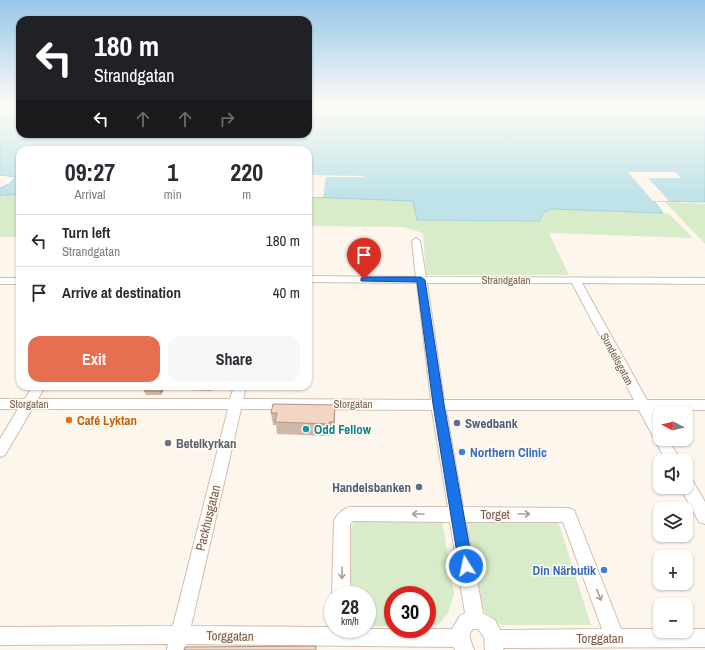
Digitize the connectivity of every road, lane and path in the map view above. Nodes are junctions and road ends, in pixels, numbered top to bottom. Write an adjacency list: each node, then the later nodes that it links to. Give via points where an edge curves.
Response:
1 (416, 241): 3 (street)
2 (312, 279): 3 (street, Strandgatan)
3 (421, 280): 4 (street, Strandgatan); 13 (street)
4 (575, 280): 7 (street, Strandgatan); 15 (street, Sundellsgatan)
5 (0, 281): 6 (street)
6 (16, 281)
7 (705, 281)
8 (37, 390): 11 (street)
9 (239, 390): 12 (street, Packhusgatan)
10 (0, 404): 11 (street, Storgatan)
11 (28, 404): 12 (street, Storgatan); 17 (street)
12 (236, 404): 13 (street, Storgatan); 28 (street, Packhusgatan)
13 (438, 404): 15 (street, Storgatan); 19 (street)
14 (705, 404): 15 (street, Storgatan)
15 (642, 405): 16 (street, Sundellsgatan)
16 (653, 424)
17 (0, 451)
18 (692, 494): 20 (street)
19 (457, 514): 21 (street, Torget, one-way to 21, via 350,514 342,521); 22 (street); 26 (street, Torget, one-way to 26, via 568,515)
20 (705, 517)
21 (341, 586)
22 (474, 619): 29 (street, Torggatan, via 462,626); 30 (street, Torggatan, via 490,628)
23 (324, 634): 28 (street, Torggatan)
24 (0, 636): 28 (street, Torggatan)
25 (376, 636): 29 (street, Torggatan)
26 (615, 638): 27 (street, Torggatan); 30 (street, Torggatan)
27 (705, 638)
28 (178, 643)
29 (462, 644)
30 (494, 644)

